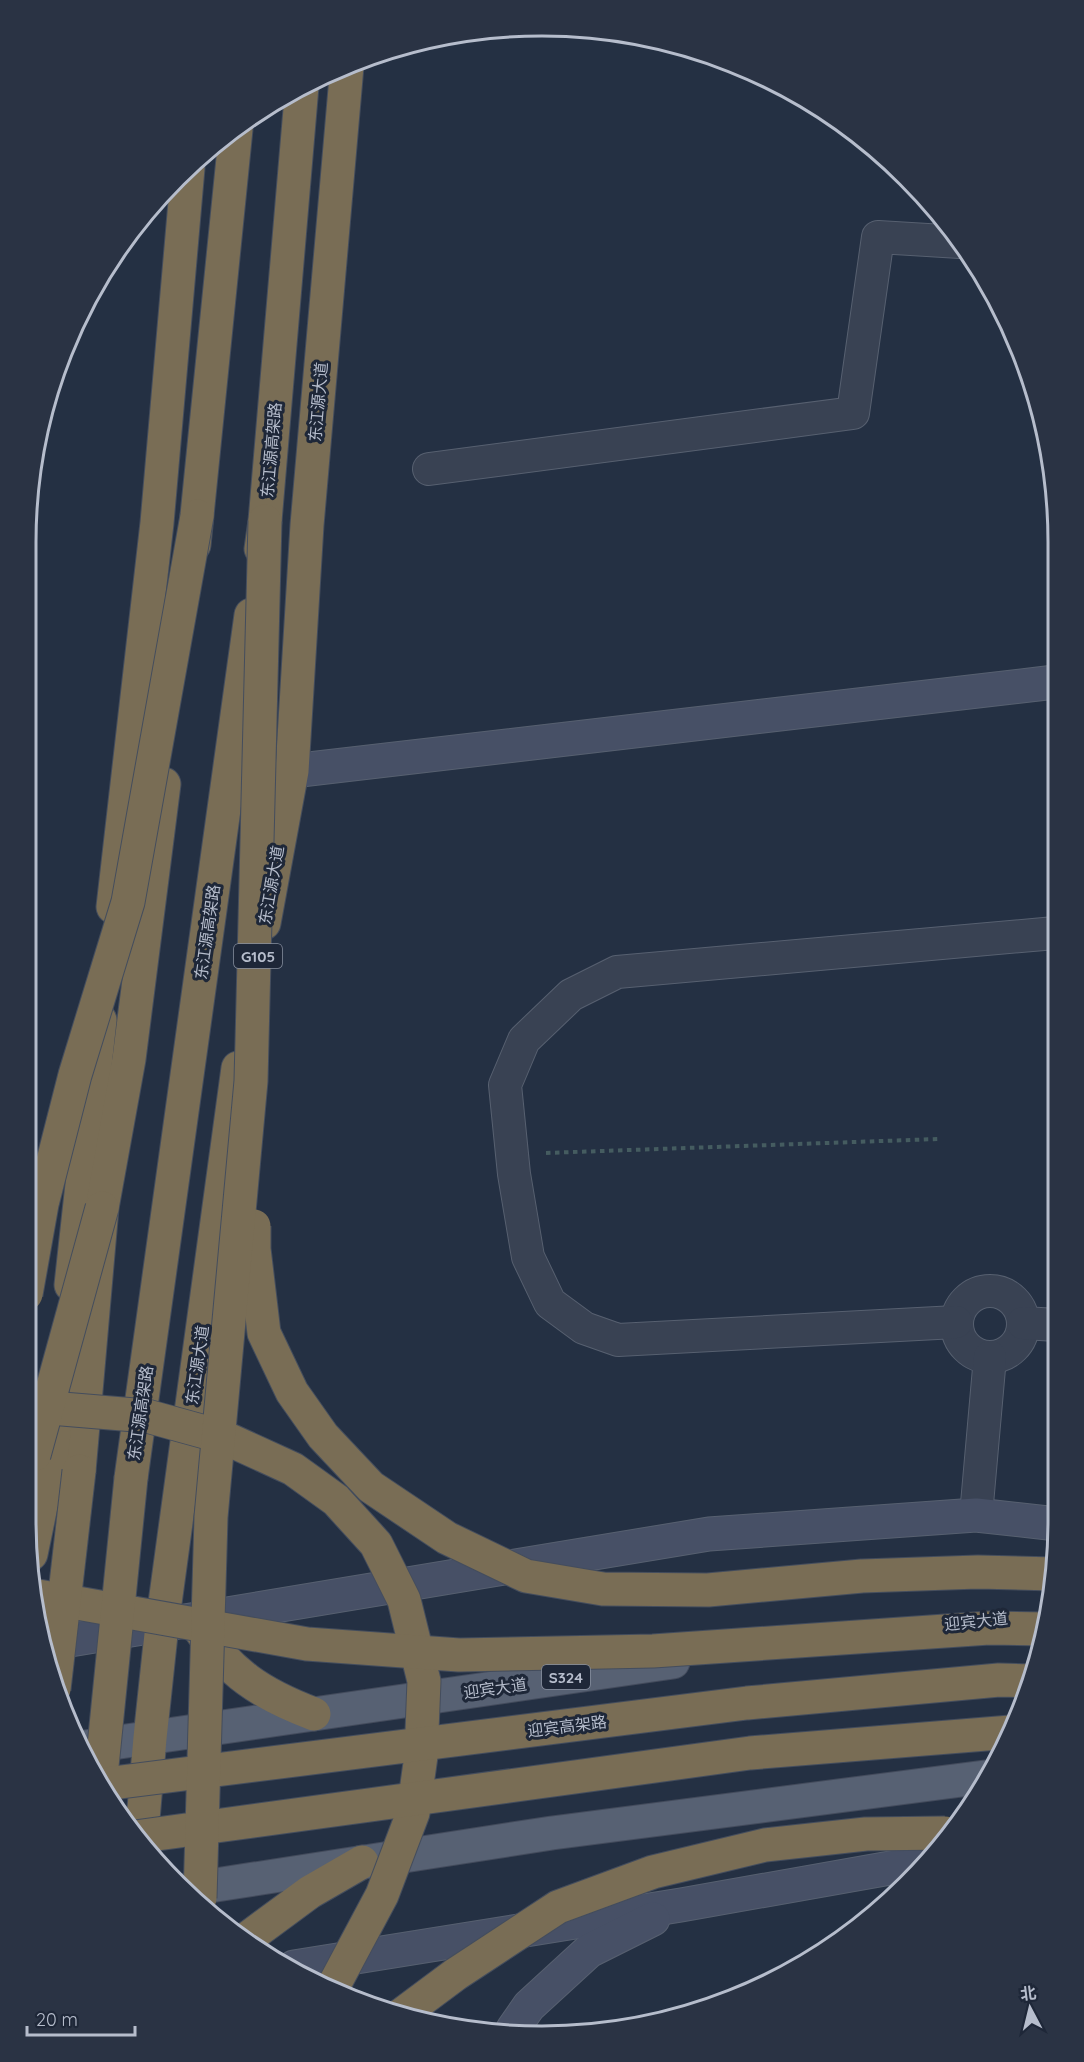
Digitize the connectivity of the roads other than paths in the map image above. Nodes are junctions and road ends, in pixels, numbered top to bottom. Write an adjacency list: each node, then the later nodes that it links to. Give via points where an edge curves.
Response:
1 (346, 76): 10 (highway, 东江源大道 / G105, via 307,525)
2 (301, 97): 8 (highway, 东江源高架路)
3 (235, 140): 7 (highway)
4 (187, 181): 23 (highway, via 157,523 51,1458)
5 (948, 241): 6 (street, via 878,237 853,413)
6 (429, 469)
7 (197, 516): 13 (highway, bridge, via 129,1059); 14 (highway, bridge, via 128,902 75,1074)
8 (265, 521): 12 (highway, bridge); 36 (highway, 东江源高架路, bridge, via 132,1466)
9 (1048, 683): 10 (street)
10 (292, 771): 27 (highway, 东江源大道 / G105, via 236,1080 171,1557)
11 (1048, 934): 15 (street, via 617,972 571,995 524,1040 505,1085 528,1257 550,1303 584,1328 618,1340)
12 (251, 1081): 24 (highway, bridge, via 255,1249 264,1334 292,1392 323,1436 371,1488 447,1538 526,1576 603,1589 708,1590 862,1575); 45 (highway, bridge, via 211,1517)
13 (102, 1208): 20 (highway, bridge); 30 (highway, bridge, via 79,1471)
14 (36, 1238)
15 (956, 1322): 16 (street, via 959,1309 968,1299 980,1292 993,1291 1015,1301); 18 (street, via 966,1347)
16 (1023, 1323): 17 (street); 18 (street, via 1015,1346)
17 (1048, 1324)
18 (990, 1357): 21 (street)
19 (36, 1407): 49 (highway, bridge, via 147,1416 223,1437 293,1469 336,1500 376,1544 404,1600 424,1681 422,1756 412,1813 386,1885)
20 (36, 1448)
21 (976, 1515): 22 (street); 27 (street, via 709,1534)
22 (1048, 1523)
23 (36, 1529)
24 (1045, 1574)
25 (42, 1597): 28 (highway, bridge, via 307,1644 459,1655 653,1651 977,1629)
26 (1038, 1617): 32 (main road, 迎宾大道 / S324, via 991,1617)
27 (178, 1622): 29 (street); 32 (highway, via 258,1689); 34 (highway, 东江源大道 / G105)
28 (1036, 1629)
29 (51, 1643)
30 (57, 1664)
31 (1022, 1681): 38 (highway, 迎宾高架路, bridge, via 747,1703)
32 (314, 1714): 34 (main road, 迎宾大道 / S324)
33 (1001, 1733): 41 (highway, bridge, via 750,1753)
34 (150, 1738): 35 (main road, 迎宾大道 / S324); 39 (highway, 东江源大道 / G105)
35 (89, 1746)
36 (102, 1769)
37 (977, 1778): 42 (main road, via 552,1833)
38 (110, 1783)
39 (142, 1829)
40 (939, 1833): 50 (highway, bridge, via 867,1834 765,1845 653,1872 558,1907)
41 (148, 1836)
42 (362, 1862): 44 (main road); 47 (highway, via 310,1892)
43 (913, 1864): 46 (street)
44 (195, 1888)
45 (200, 1893)
46 (681, 1905): 48 (street); 51 (street, via 590,1951 529,2006)
47 (252, 1935)
48 (303, 1966)
49 (336, 1982)
50 (410, 2009)
51 (516, 2025)

